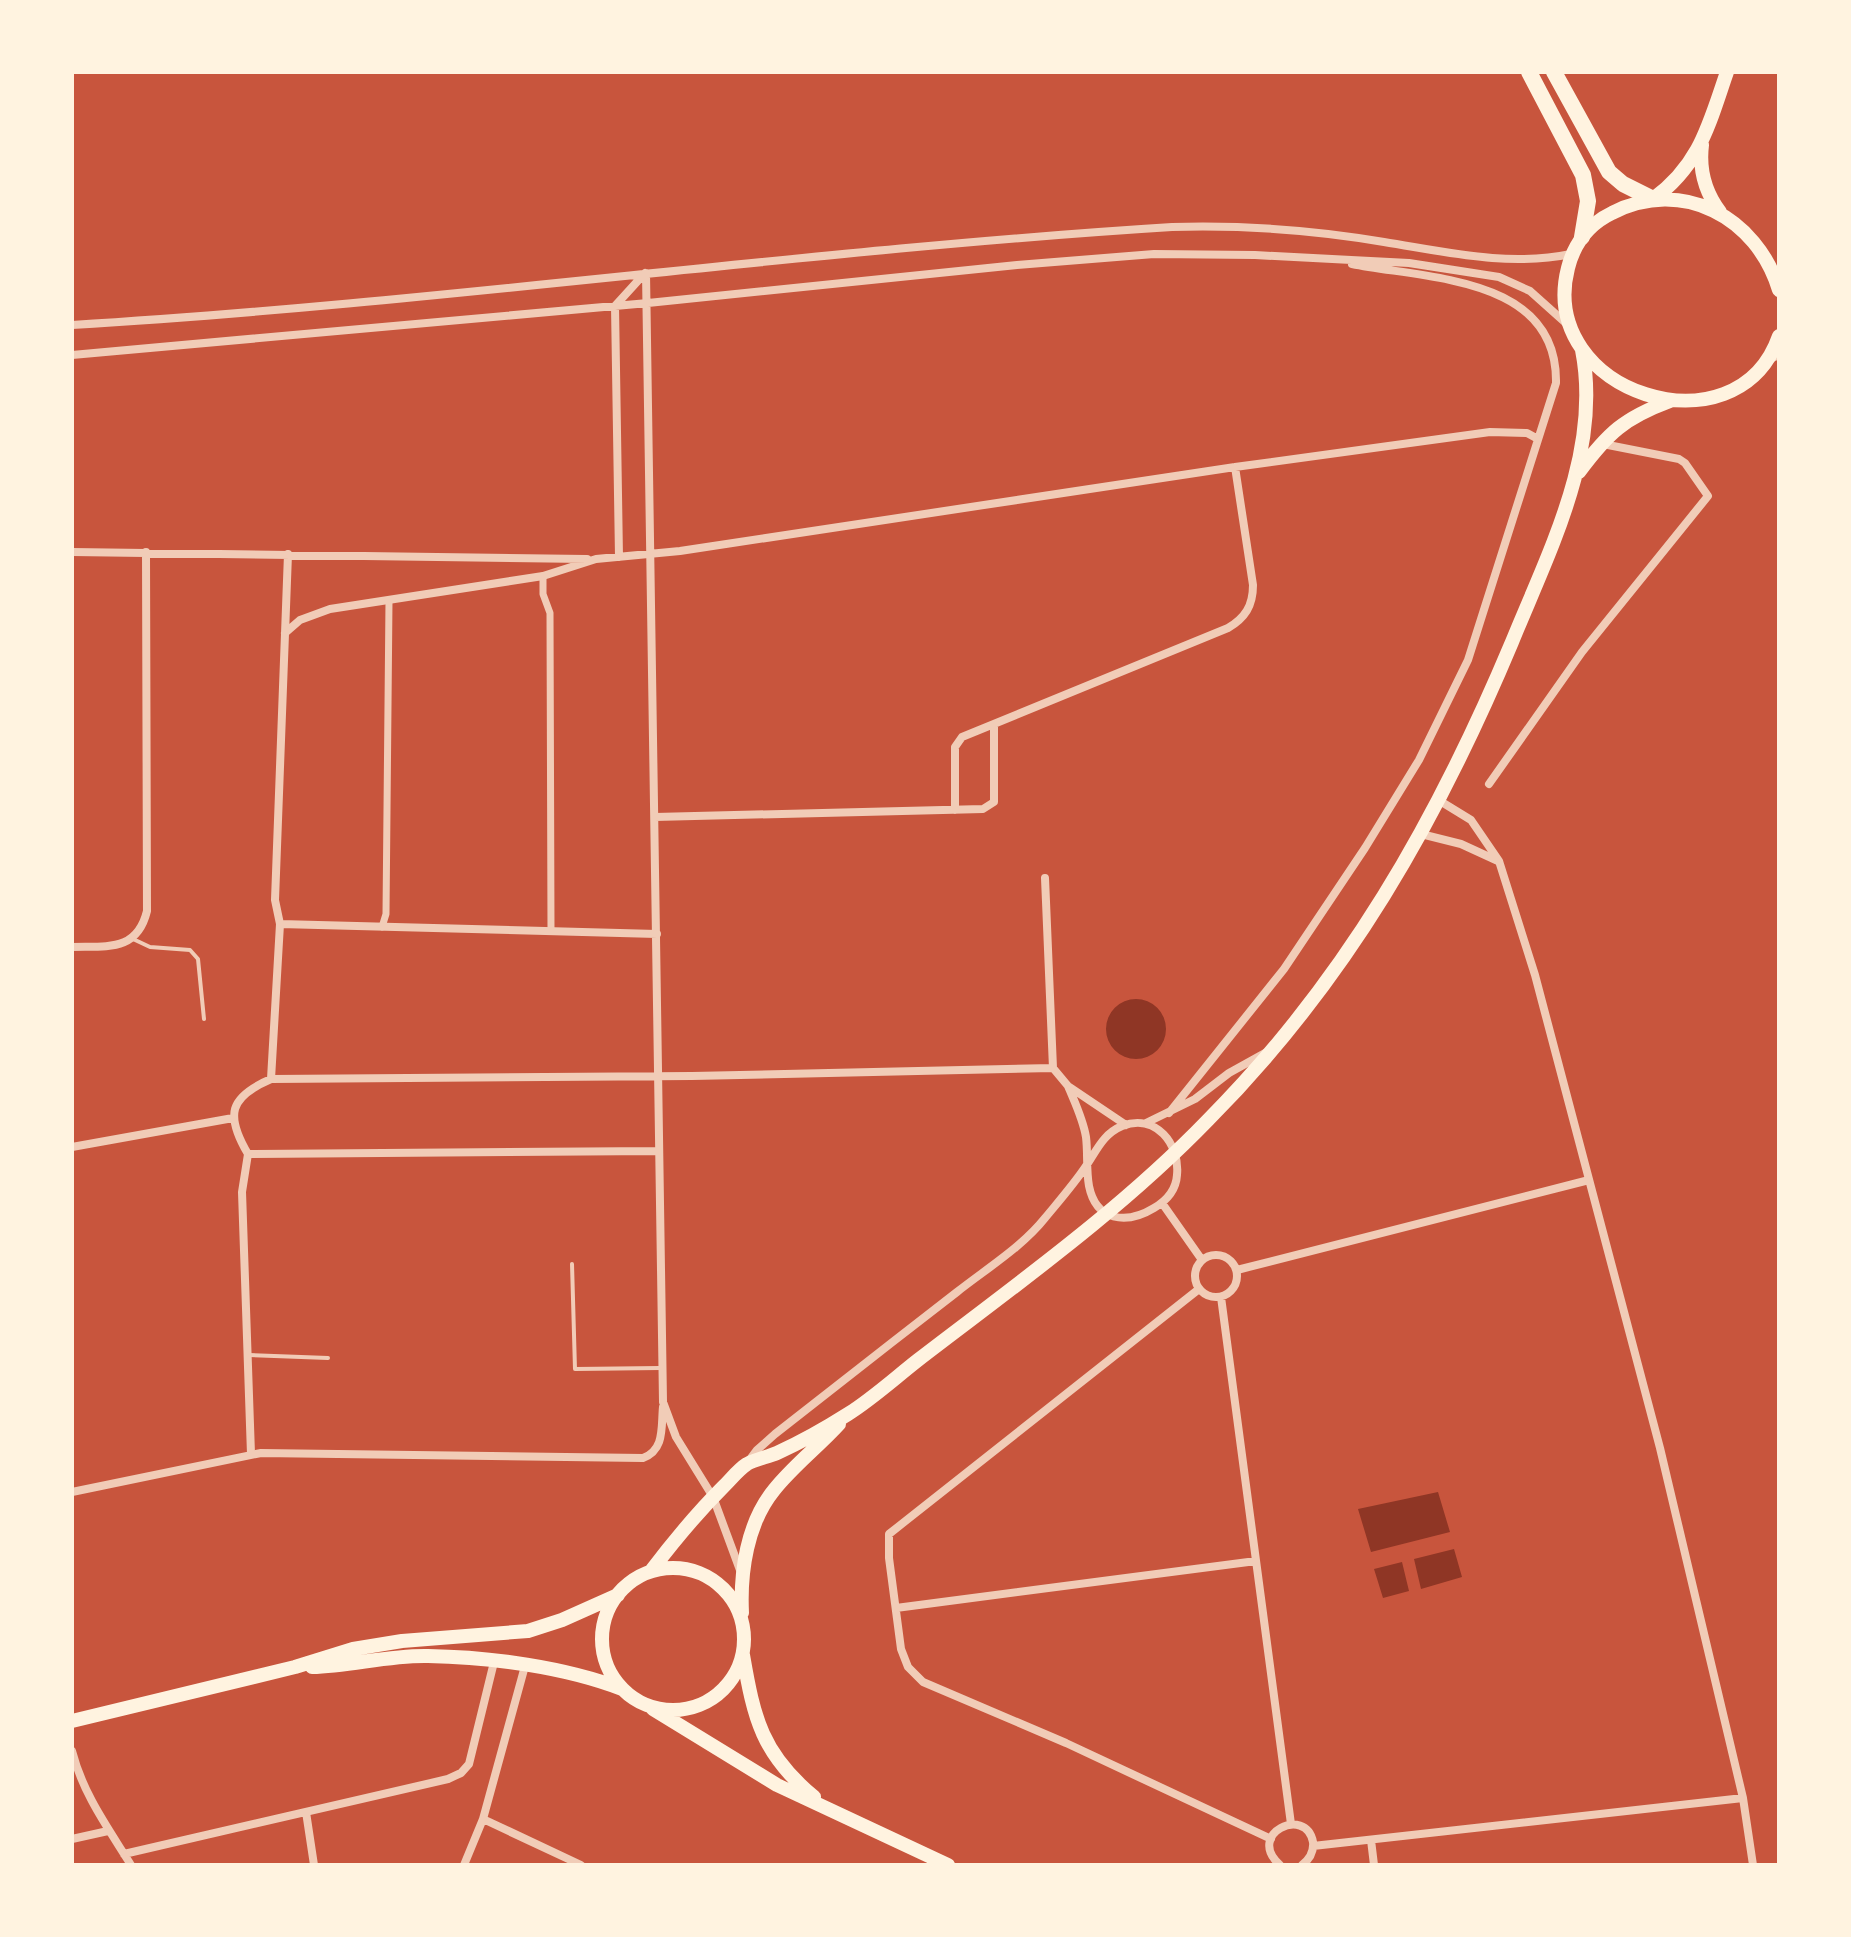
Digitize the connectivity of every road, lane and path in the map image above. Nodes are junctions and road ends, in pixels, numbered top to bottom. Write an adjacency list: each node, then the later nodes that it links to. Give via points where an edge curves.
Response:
1 (1529, 72): 7 (highway, via 1583,175 1588,201)
2 (1554, 72): 5 (highway, via 1609,172)
3 (1727, 72): 4 (main road)
4 (1703, 139): 5 (main road, via 1674,184); 6 (main road, via 1704,181)
5 (1653, 199): 6 (main road, via 1686,201); 7 (main road, via 1611,213)
6 (1723, 215): 11 (main road, via 1756,242)
7 (1582, 237): 8 (main road)
8 (1571, 254): 10 (street, via 1494,259 1344,237 1184,227); 15 (main road, via 1564,296)
9 (1319, 258): 12 (street, via 1088,258); 15 (street, via 1409,263 1499,277 1530,291); 21 (street, via 1481,288 1534,318 1550,343 1556,369)
10 (646, 273): 12 (street); 13 (street); 14 (street)
11 (1779, 290)
12 (648, 303): 13 (street); 28 (street)
13 (615, 306): 18 (street); 29 (street)
14 (72, 325)
15 (1569, 325): 17 (main road)
16 (1779, 336): 19 (main road)
17 (1582, 350): 20 (main road, via 1621,385); 24 (main road, via 1588,393)
18 (72, 355)
19 (1773, 358): 20 (main road, via 1725,393)
20 (1671, 401): 22 (main road, via 1624,421)
21 (1538, 439): 23 (street, via 1527,433 1490,432); 54 (street, via 1468,660 1419,760 1284,969)
22 (1600, 443): 24 (main road); 35 (street, via 1679,459 1708,496 1582,652)
23 (1235, 467): 28 (street); 34 (street, via 1253,585 1250,607 1240,621)
24 (1576, 475): 36 (main road, via 1484,709)
25 (72, 552): 26 (street)
26 (146, 552): 27 (street); 46 (street, via 147,911 143,928)
27 (288, 554): 30 (street); 33 (street)
28 (652, 555): 29 (street); 38 (street)
29 (619, 557): 30 (street)
30 (596, 559): 31 (street)
31 (543, 576): 32 (street); 44 (street, via 550,613)
32 (389, 601): 33 (street, via 311,614); 43 (street)
33 (285, 633): 42 (street, via 275,900)
34 (994, 726): 37 (street, via 962,737 955,747); 37 (street, via 994,802 983,809)
35 (1489, 784)
36 (1440, 801): 39 (main road); 40 (street, via 1471,820)
37 (955, 810): 38 (street)
38 (655, 817): 45 (street)
39 (1421, 834): 40 (street); 49 (main road, via 1351,947)
40 (1499, 861): 63 (street)
41 (1045, 878): 50 (street)
42 (280, 924): 43 (street); 52 (street)
43 (382, 927): 44 (street)
44 (551, 931): 45 (street)
45 (657, 934): 51 (street)
46 (133, 939): 47 (street); 48 (lane, via 150,947 190,950 198,959)
47 (72, 947)
48 (204, 1019)
49 (1271, 1050): 54 (street); 60 (main road)
50 (1053, 1068): 51 (street); 53 (street)
51 (659, 1076): 52 (street); 59 (street)
52 (271, 1079): 55 (street, via 239,1098)
53 (1068, 1086): 57 (street); 62 (street, via 1083,1122)
54 (1169, 1113): 56 (street)
55 (233, 1118): 58 (street); 61 (street)
56 (1146, 1123): 57 (street); 60 (street, via 1165,1134)
57 (1126, 1125): 62 (street, via 1103,1139)
58 (72, 1147)
59 (659, 1151): 61 (street); 73 (street)
60 (1175, 1151): 64 (street, via 1176,1184); 65 (main road)
61 (248, 1154): 71 (street, via 242,1192)
62 (1088, 1163): 65 (street, via 1092,1194); 77 (street, via 1028,1236 775,1434)
63 (1589, 1180): 68 (street); 94 (street, via 1660,1448)
64 (1162, 1203): 65 (street, via 1132,1217); 66 (street)
65 (1104, 1214): 75 (main road)
66 (1202, 1260): 68 (street, via 1222,1255); 69 (street, via 1195,1277)
67 (572, 1264): 73 (lane, via 575,1369)
68 (1237, 1270): 70 (street, via 1236,1284)
69 (1199, 1289): 70 (street); 84 (street, via 889,1534)
70 (1221, 1297): 80 (street)
71 (249, 1355): 72 (lane); 76 (street)
72 (328, 1358)
73 (663, 1368): 74 (street)
74 (663, 1402): 76 (street, via 658,1448 643,1458); 79 (street, via 676,1437)
75 (847, 1415): 77 (main road); 82 (main road, via 772,1492 753,1530)
76 (251, 1454): 78 (street)
77 (747, 1464): 79 (main road)
78 (72, 1492)
79 (713, 1497): 81 (main road); 82 (street)
80 (1256, 1561): 84 (street); 98 (street)
81 (651, 1571): 83 (main road); 85 (main road, via 700,1573 719,1585)
82 (742, 1576): 85 (main road)
83 (618, 1595): 89 (main road, via 528,1631 402,1641); 90 (main road, via 602,1637 607,1666)
84 (896, 1608): 101 (street, via 903,1659 923,1682)
85 (742, 1618): 86 (main road)
86 (743, 1654): 91 (main road, via 728,1684 702,1705 679,1710); 95 (main road, via 765,1740 777,1761)
87 (494, 1662): 88 (main road); 89 (main road, via 428,1656); 96 (street, via 469,1764 461,1773)
88 (525, 1666): 90 (main road); 97 (street)
89 (295, 1667): 92 (main road)
90 (622, 1689): 91 (main road)
91 (649, 1706): 95 (main road, via 777,1785)
92 (72, 1721)
93 (72, 1751): 99 (street)
94 (1743, 1798): 102 (street); 113 (street)
95 (826, 1807): 109 (main road)
96 (306, 1812): 104 (street); 106 (street)
97 (483, 1819): 107 (street); 108 (street)
98 (1291, 1824): 101 (street); 103 (street, via 1304,1828)
99 (108, 1831): 100 (street); 104 (street)
100 (72, 1839)
101 (1271, 1839): 110 (street, via 1271,1854)
102 (1371, 1840): 103 (street); 112 (street)
103 (1313, 1846): 111 (street)
104 (124, 1854): 105 (street)
105 (131, 1865)
106 (314, 1865)
107 (464, 1865)
108 (581, 1865)
109 (948, 1865)
110 (1280, 1865)
111 (1302, 1865)
112 (1374, 1865)
113 (1753, 1865)

